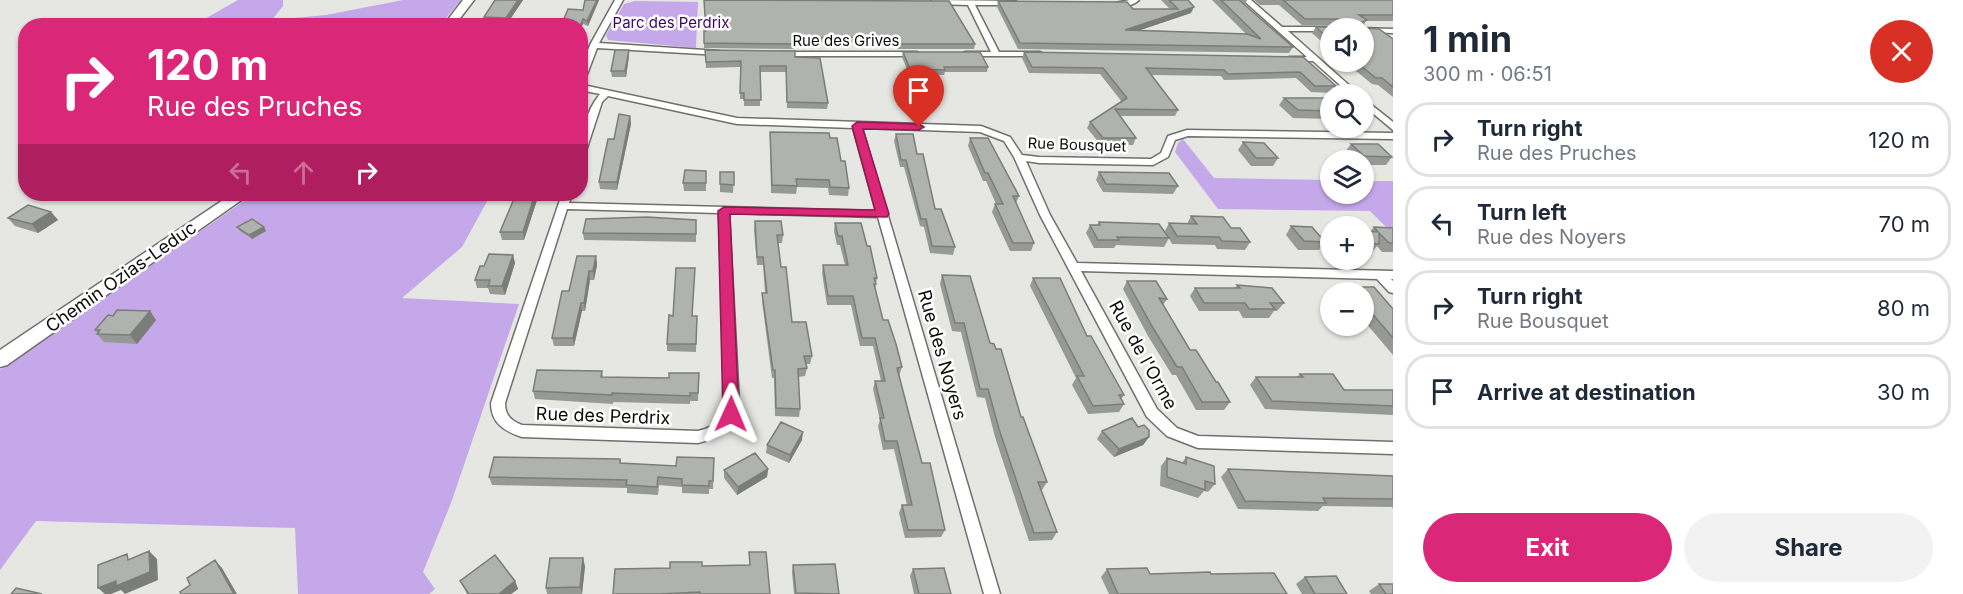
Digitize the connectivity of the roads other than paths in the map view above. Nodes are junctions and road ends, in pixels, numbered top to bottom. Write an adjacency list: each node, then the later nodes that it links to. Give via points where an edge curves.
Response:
1 (469, 0): 9 (street)
2 (620, 0): 14 (street)
3 (1136, 0): 8 (street)
4 (1247, 0): 10 (street)
5 (924, 2): 6 (street)
6 (970, 2): 7 (street); 16 (street)
7 (1028, 3)
8 (1109, 4)
9 (454, 18)
10 (1280, 28): 11 (street); 22 (street)
11 (1320, 29)
12 (1374, 30): 13 (street)
13 (1392, 31)
14 (594, 45): 15 (street); 23 (street)
15 (733, 53)
16 (996, 53): 19 (street); 20 (street)
17 (764, 54): 18 (street, Rue des Grives)
18 (931, 54)
19 (951, 54)
20 (1054, 54)
21 (1275, 58): 22 (street)
22 (1314, 59): 24 (street)
23 (588, 63)
24 (1343, 84)
25 (588, 88): 26 (street, Rue Bousquet)
26 (606, 92): 28 (street, Rue Bousquet, via 728,120); 30 (street, via 598,102)
27 (1374, 111): 29 (street)
28 (857, 126): 32 (street, Rue Bousquet, via 986,130 1007,139); 37 (street, Rue des Noyers)
29 (1393, 127)
30 (588, 131)
31 (1393, 136): 32 (street, Rue Bousquet, via 1187,133 1171,138 1165,155 1154,162)
32 (1019, 157): 38 (street, Rue de l'Orme)
33 (232, 201): 42 (street, Chemin Ozias-Leduc)
34 (565, 201): 36 (street, Rue des Perdrix, via 498,403 503,421 522,431 698,436 716,431 725,423 732,403)
35 (579, 201): 36 (street)
36 (724, 211): 37 (street)
37 (882, 214): 44 (street, Rue des Noyers)
38 (1074, 267): 39 (street); 43 (street, Rue de l'Orme, via 1152,413 1170,431 1197,442)
39 (1380, 274): 40 (street); 41 (street)
40 (1393, 275)
41 (1393, 289)
42 (0, 360)
43 (1393, 448)
44 (992, 594)

